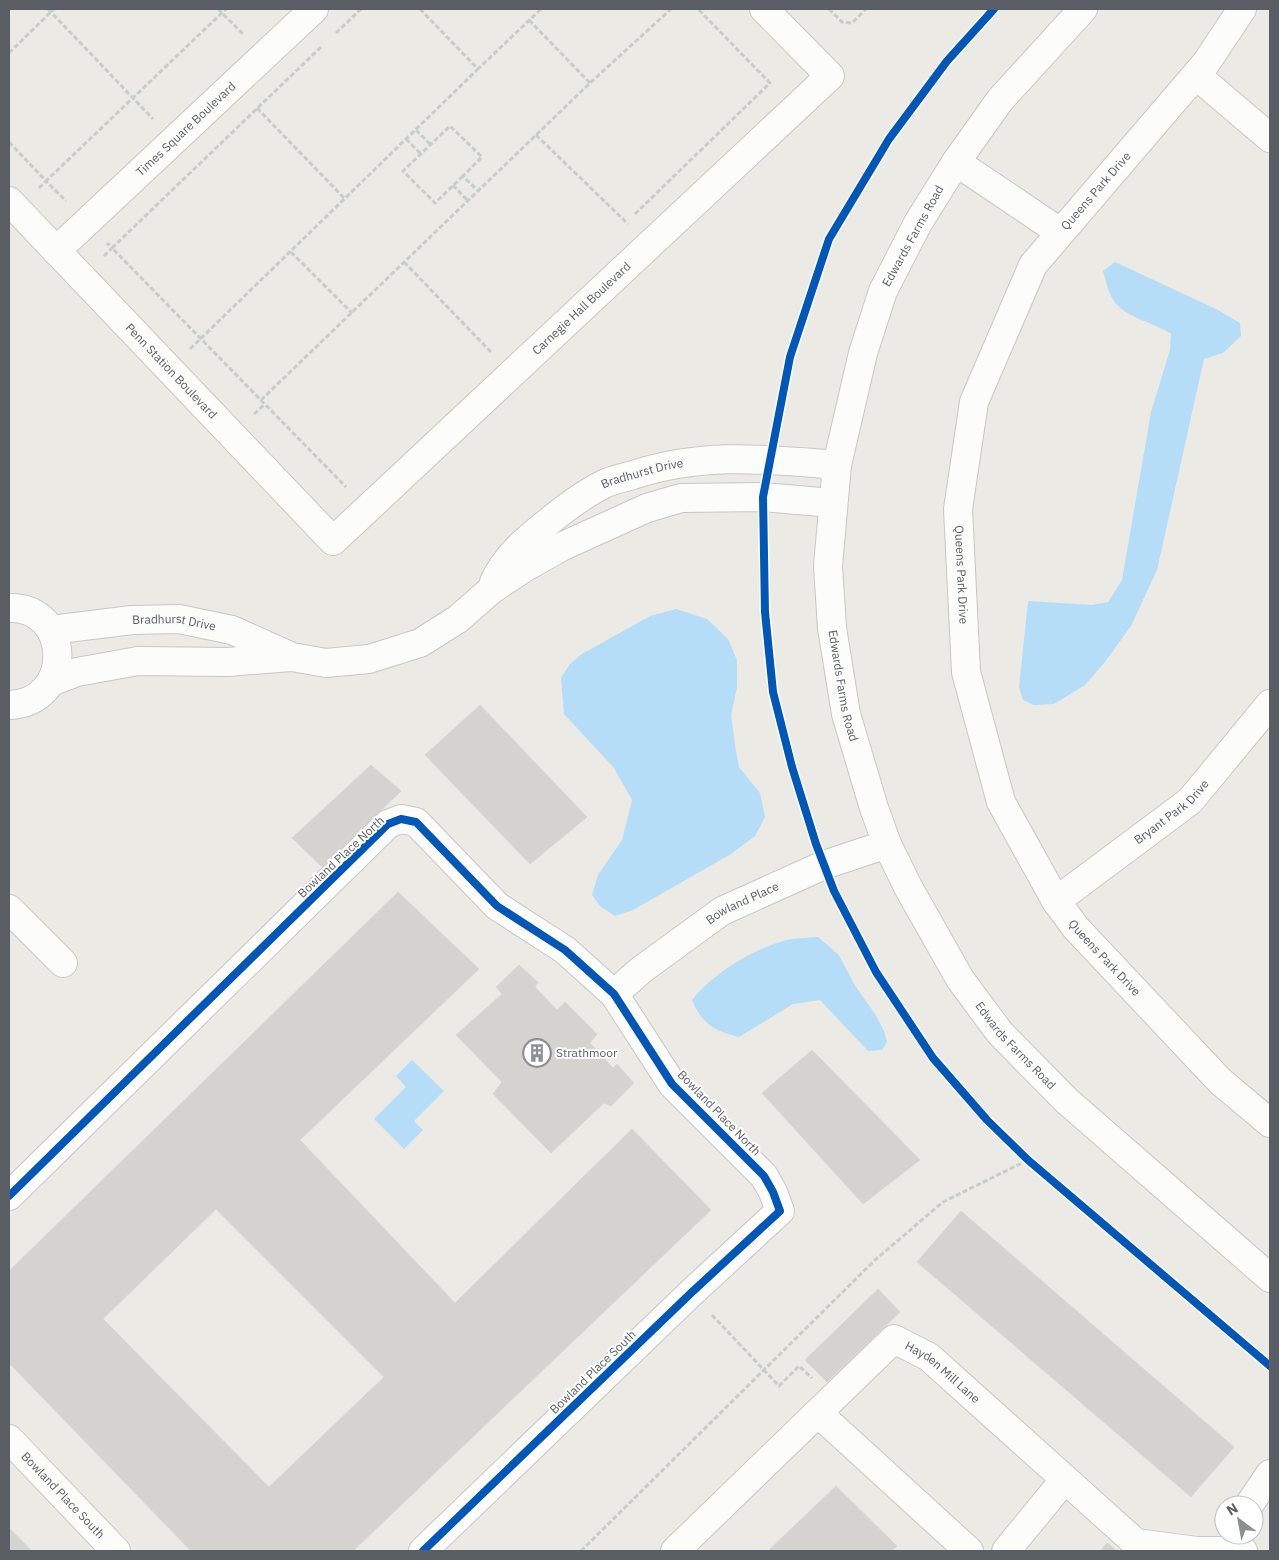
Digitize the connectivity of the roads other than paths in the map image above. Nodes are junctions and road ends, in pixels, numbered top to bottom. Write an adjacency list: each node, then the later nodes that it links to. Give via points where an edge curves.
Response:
1 (314, 9): 10 (street, Times Square Boulevard)
2 (764, 9): 13 (street, Carnegie Hall Boulevard, via 830,76)
3 (1083, 9): 7 (street, Edwards Farms Road, via 1000,100)
4 (1242, 9): 5 (street, Queens Park Drive)
5 (1196, 75): 6 (street); 9 (street, Queens Park Drive)
6 (1270, 138)
7 (956, 162): 9 (street); 11 (street, Edwards Farms Road, via 918,223 883,291 863,353)
8 (9, 201): 10 (street, Penn Station Boulevard)
9 (1060, 232): 22 (street, Queens Park Drive, via 1033,265 974,402 958,508 966,672 1001,802)
10 (56, 251): 13 (street, Penn Station Boulevard)
11 (837, 465): 12 (street, Edwards Farms Road); 14 (street, Bradhurst Drive, via 746,457 704,459 662,465 604,484 563,510 522,543 502,565)
12 (832, 503): 14 (street, Bradhurst Drive, via 764,497 681,498 610,523 532,563); 21 (street, Edwards Farms Road, via 828,566 838,666 864,781)
13 (333, 541)
14 (490, 590): 17 (street, Bradhurst Drive, via 458,619 420,643 369,659 326,663)
15 (9, 608): 16 (street, via 40,618)
16 (51, 630): 17 (street, Bradhurst Drive, via 132,620 178,619 232,630); 18 (street, via 58,647 58,665)
17 (292, 657): 18 (street, Bradhurst Drive, via 228,662 138,661 77,672)
18 (51, 682): 20 (street, via 26,702)
19 (1270, 704): 22 (street, Bryant Park Drive, via 1190,801)
20 (9, 705)
21 (887, 844): 25 (street, Bowland Place, via 824,865 722,911 641,970); 29 (street, Edwards Farms Road, via 960,979 1000,1033 1067,1102)
22 (1056, 901): 26 (street, Queens Park Drive, via 1076,928 1220,1081)
23 (9, 909): 24 (street)
24 (63, 963)
25 (614, 994): 27 (street, Bowland Place North, via 565,950 497,906 416,822 401,819 388,824); 28 (street, Bowland Place North, via 672,1084 764,1176)
26 (1270, 1122)
27 (9, 1196)
28 (780, 1211): 37 (street, Bowland Place South)
29 (1270, 1278)
30 (826, 1406): 33 (street, Hayden Mill Lane, via 894,1339 929,1357); 38 (street, Hayden Mill Lane); 39 (street)
31 (9, 1439): 36 (street, Bowland Place South)
32 (1270, 1474): 34 (street)
33 (1065, 1479): 35 (street, Hayden Mill Lane, via 1136,1544 1197,1551); 40 (street)
34 (1256, 1495)
35 (1242, 1547)
36 (116, 1551)
37 (423, 1551)
38 (675, 1551)
39 (969, 1551)
40 (1006, 1551)

